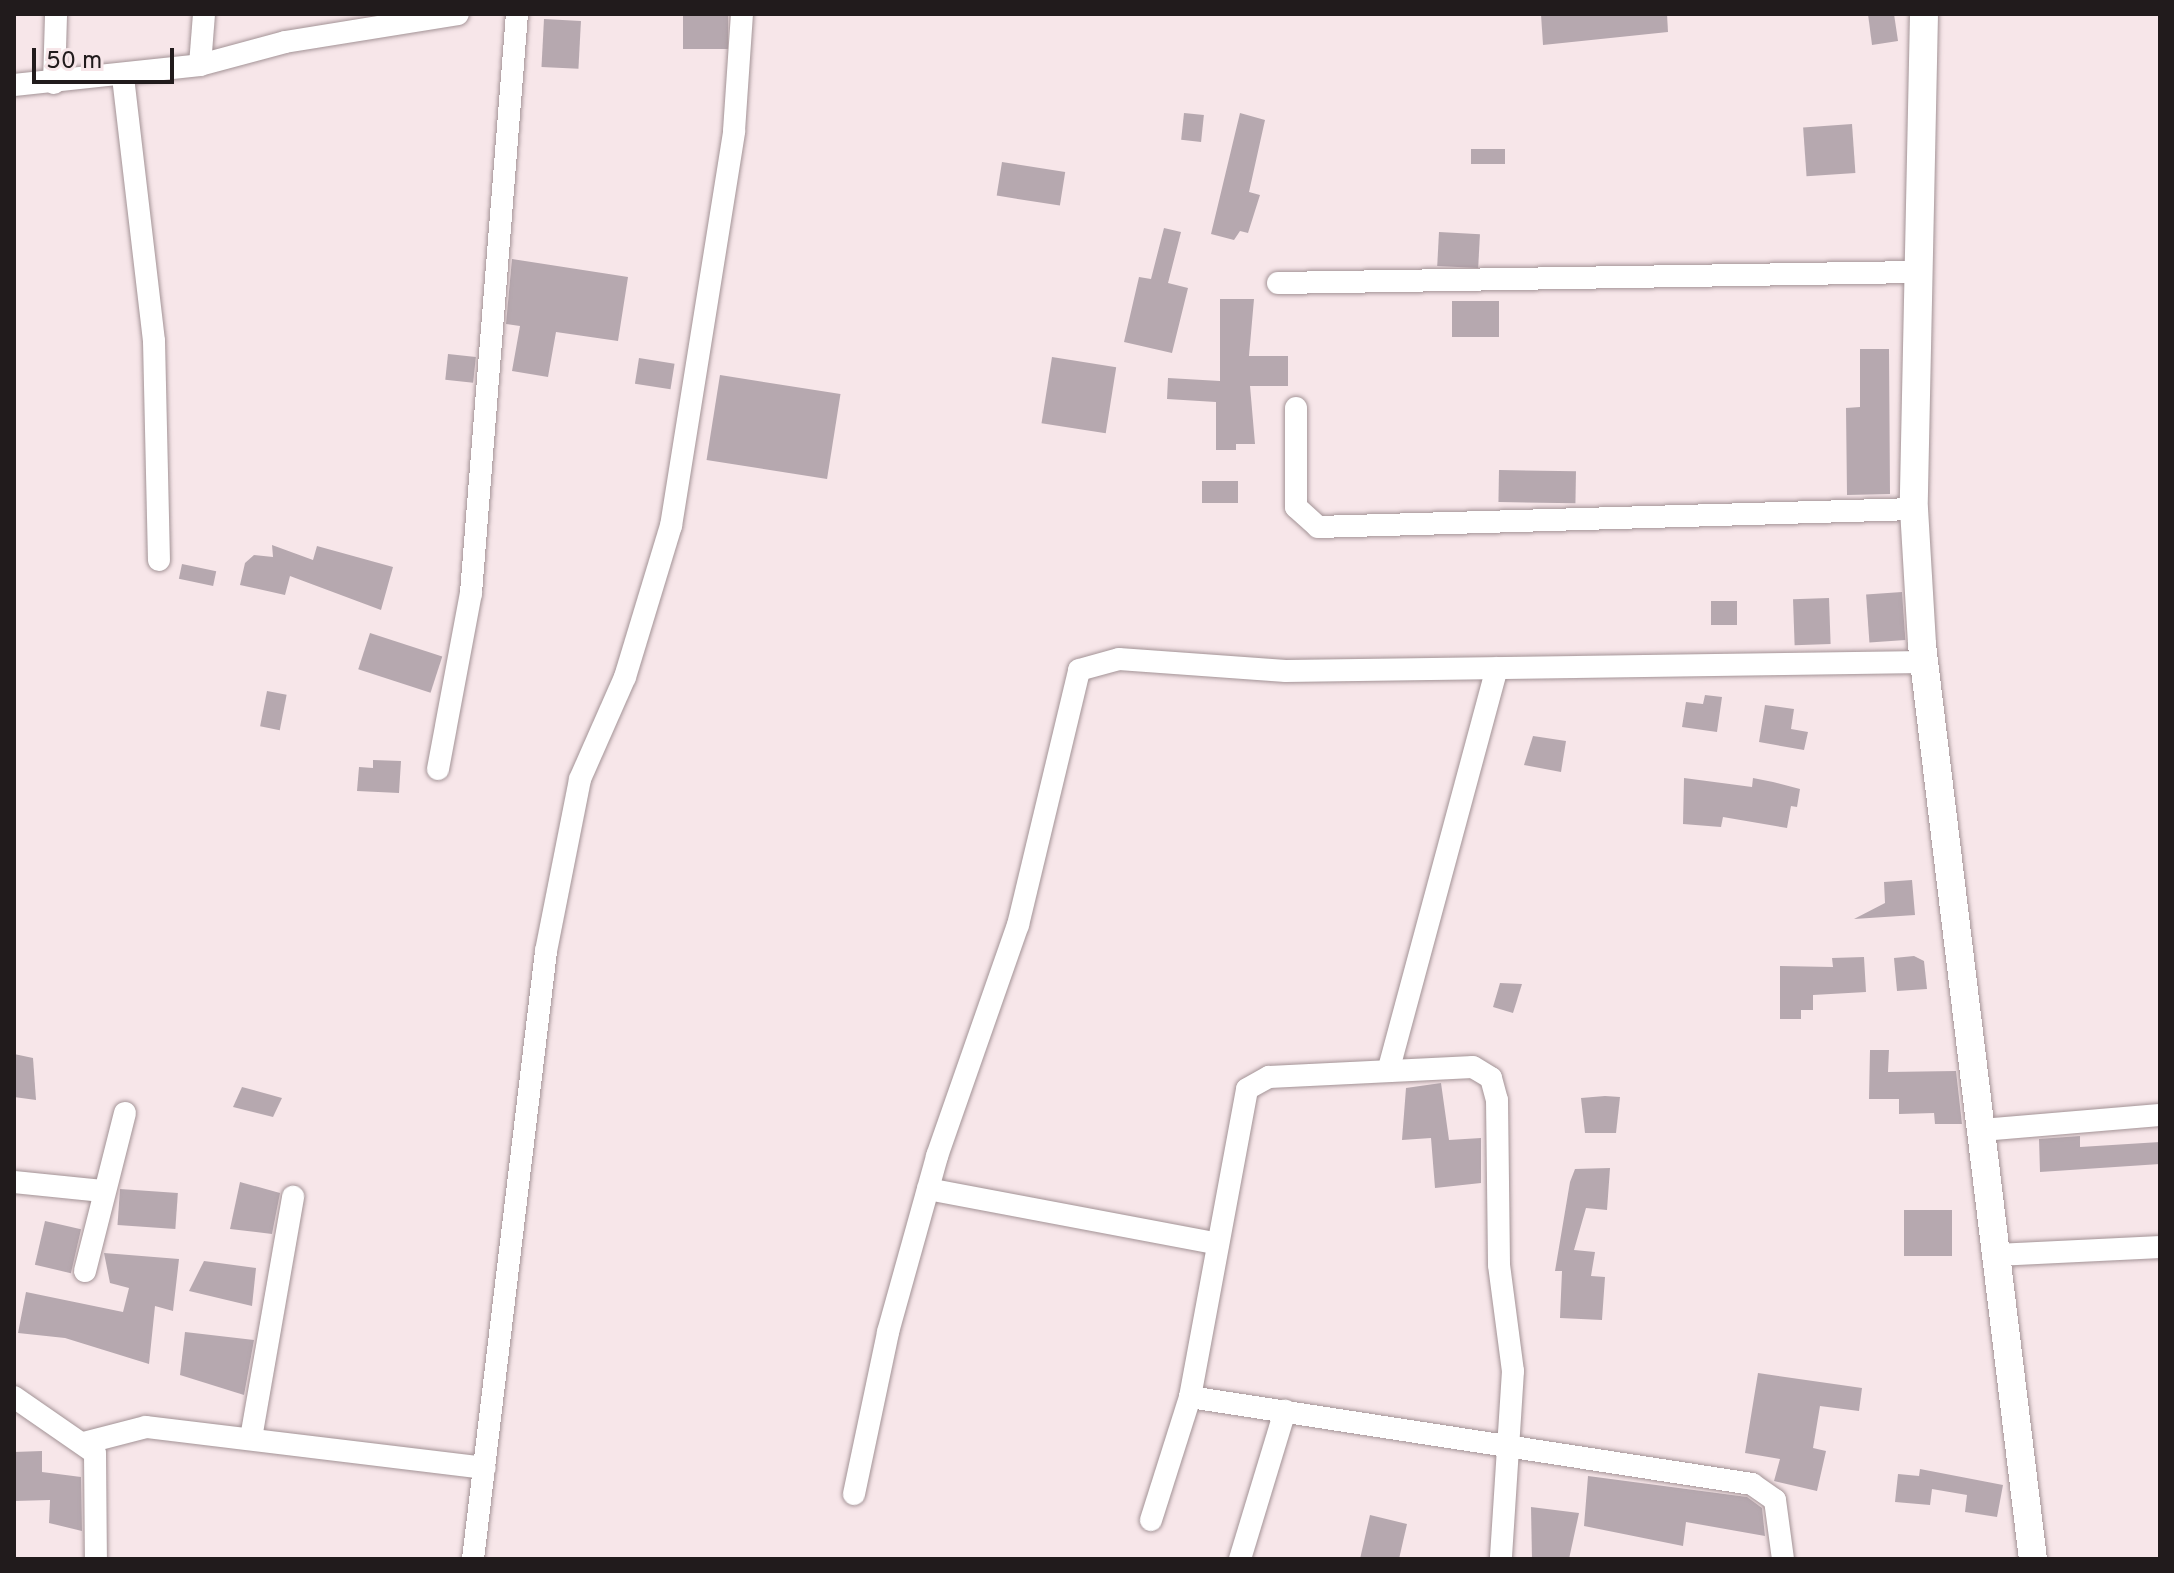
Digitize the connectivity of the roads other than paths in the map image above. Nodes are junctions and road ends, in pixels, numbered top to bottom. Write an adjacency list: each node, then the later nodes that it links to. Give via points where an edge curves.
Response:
1 (56, 14): 9 (street)
2 (204, 14): 7 (street)
3 (458, 14): 7 (street, via 285,42)
4 (517, 14): 18 (street, via 471,593)
5 (742, 14): 37 (street, via 734,131 671,526 625,677 580,779 546,951)
6 (1924, 14): 11 (street)
7 (200, 65): 8 (street)
8 (123, 77): 9 (street); 15 (street, via 154,341)
9 (54, 83): 10 (street)
10 (14, 85)
11 (1916, 272): 12 (street); 14 (street)
12 (1278, 283)
13 (1296, 408): 14 (street, via 1296,507 1318,527)
14 (1914, 509): 16 (street)
15 (159, 560)
16 (1924, 662): 17 (street); 22 (street)
17 (1497, 668): 19 (street); 24 (street, via 1286,671 1119,659 1079,670 1018,925)
18 (438, 769)
19 (1389, 1068): 27 (street, via 1269,1077 1247,1089); 36 (street, via 1473,1067 1491,1078 1499,1265 1513,1371)
20 (125, 1113): 25 (street)
21 (2160, 1115): 22 (street)
22 (1981, 1130): 29 (street)
23 (14, 1182): 25 (street)
24 (928, 1189): 27 (street); 38 (street, via 888,1332)
25 (103, 1191): 30 (street)
26 (293, 1197): 34 (street)
27 (1218, 1244): 32 (street)
28 (2160, 1247): 29 (street)
29 (1997, 1255): 45 (street)
30 (85, 1271)
31 (14, 1397): 35 (street)
32 (1190, 1397): 33 (street); 39 (street)
33 (1285, 1411): 36 (street); 42 (street)
34 (251, 1438): 35 (street, via 146,1427); 37 (street)
35 (84, 1443): 40 (street, via 101,1474)
36 (1508, 1446): 43 (street); 44 (street, via 1752,1484 1775,1500)
37 (485, 1468): 41 (street)
38 (854, 1494)
39 (1151, 1520)
40 (96, 1559)
41 (473, 1559)
42 (1240, 1559)
43 (1501, 1559)
44 (1783, 1559)
45 (2033, 1559)

